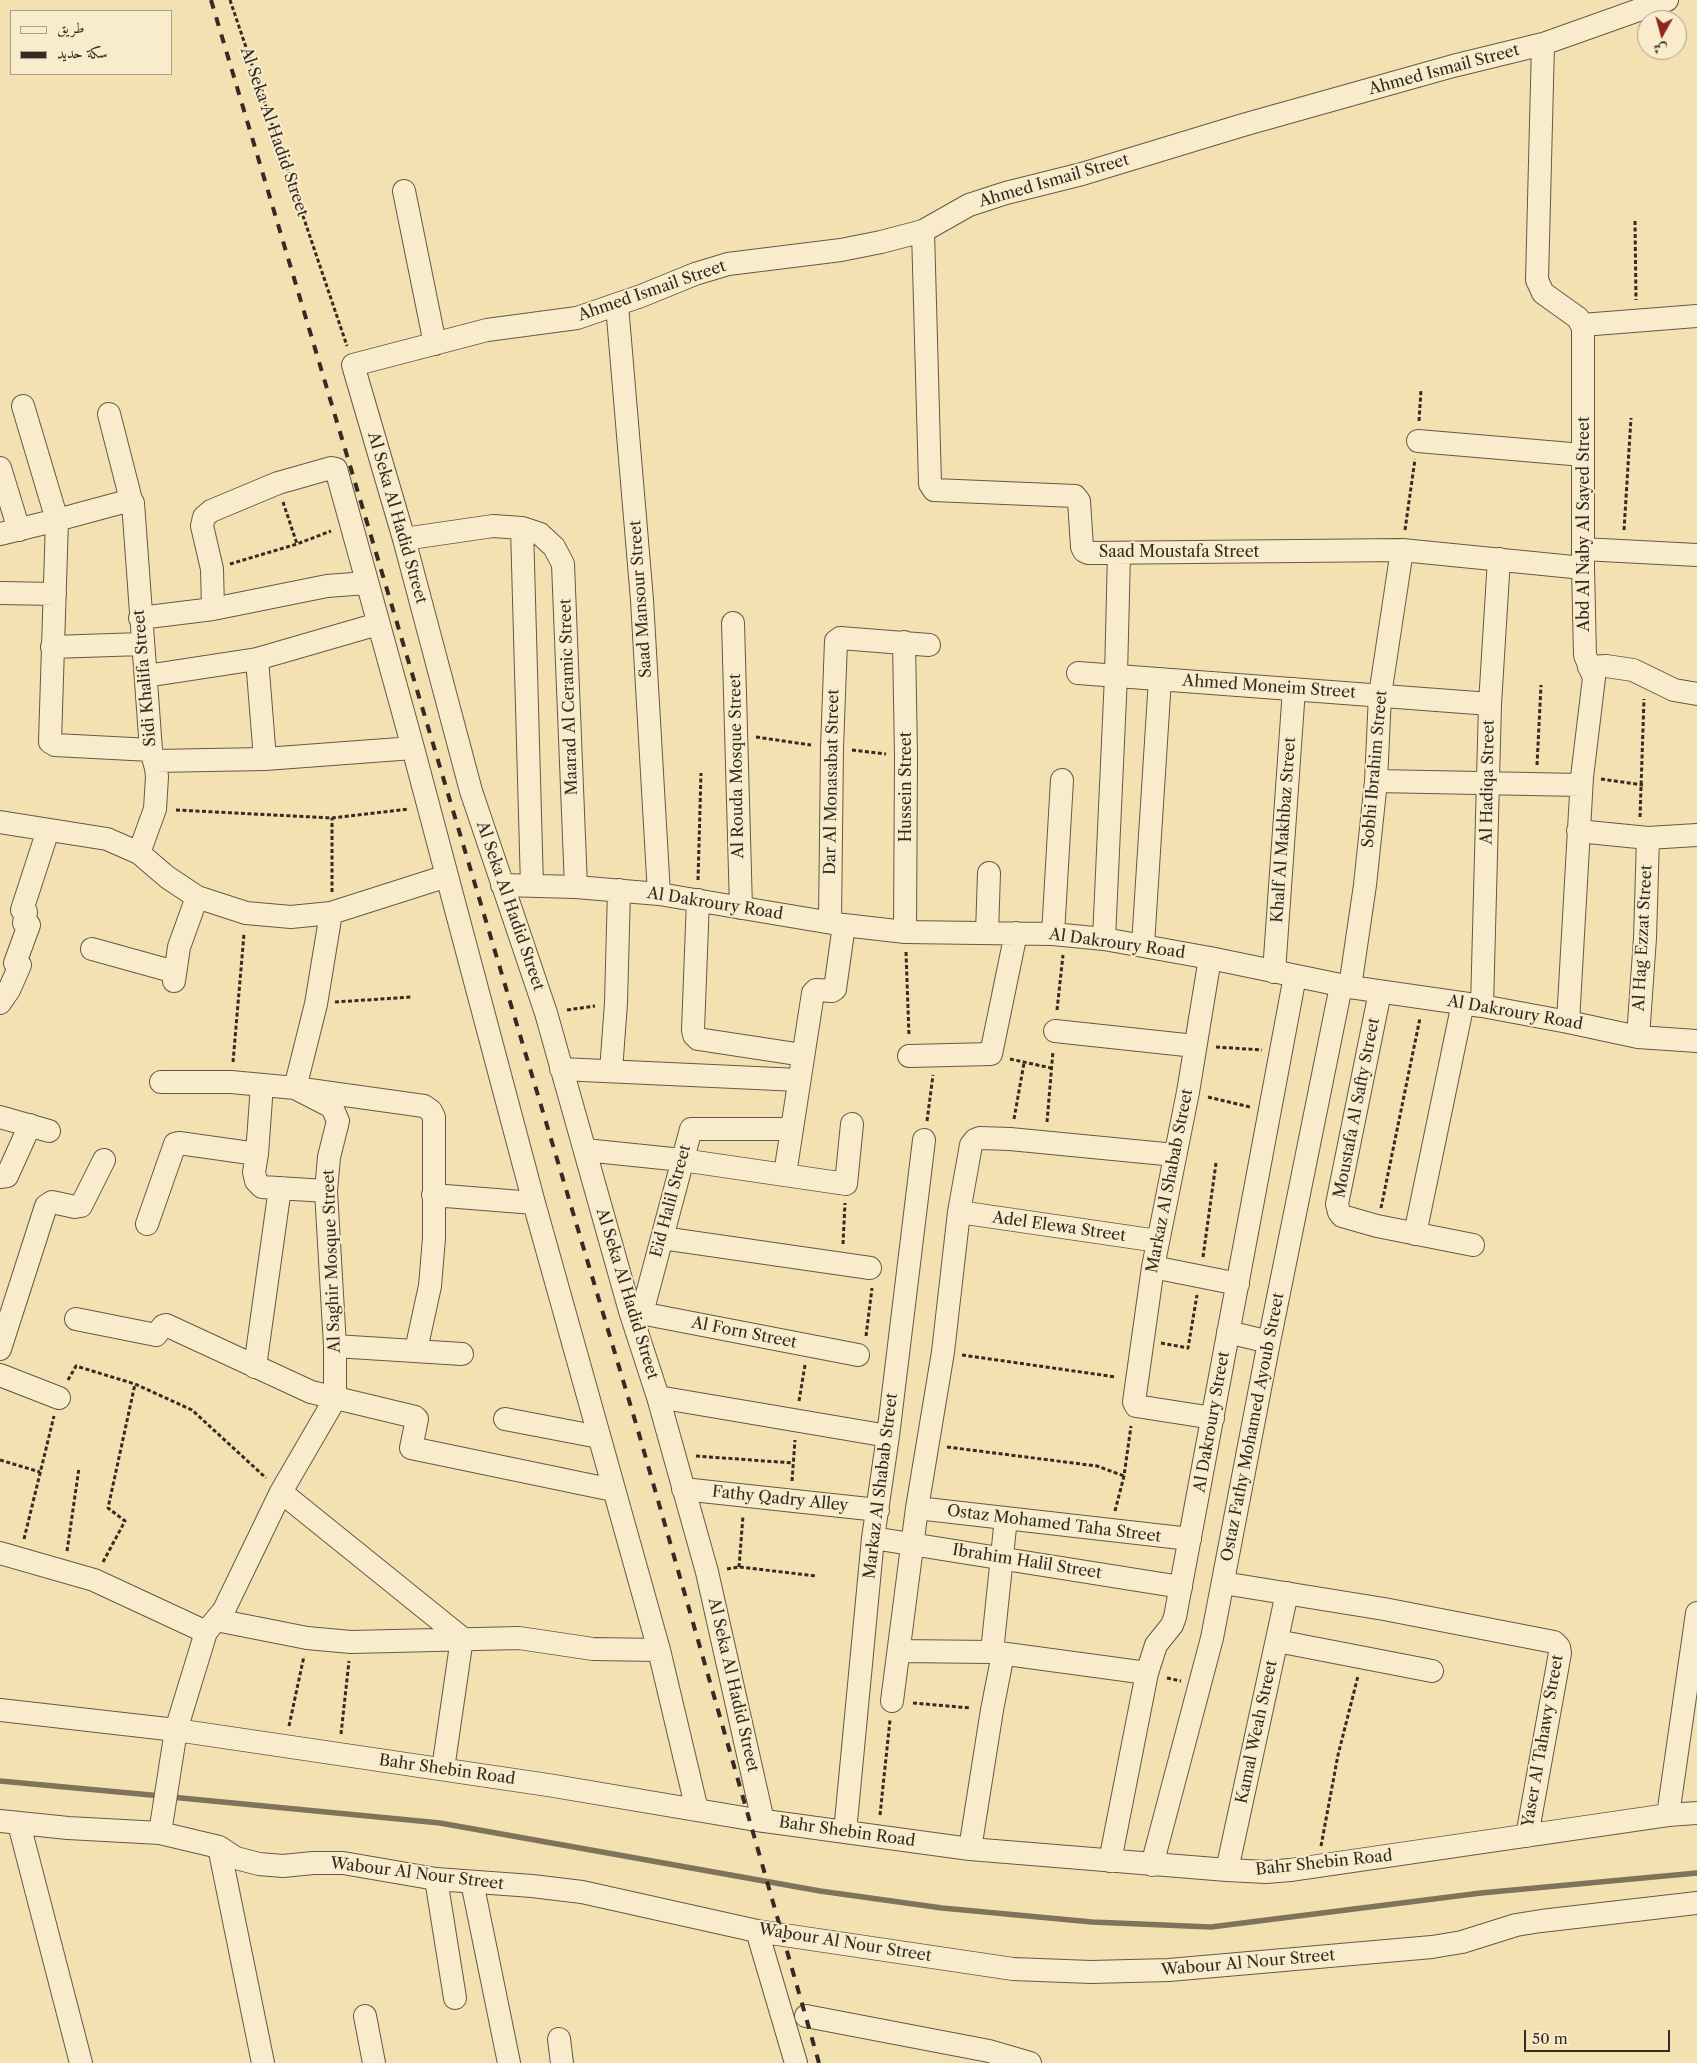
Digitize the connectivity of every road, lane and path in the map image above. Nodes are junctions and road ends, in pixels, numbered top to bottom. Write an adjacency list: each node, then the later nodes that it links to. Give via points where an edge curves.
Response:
1 (230, 0): 12 (path, Al Seka Al Hadid Street)
2 (1667, 0): 3 (street, Ahmed Ismail Street)
3 (1542, 44): 6 (street, Ahmed Ismail Street, via 1252,122 1082,174 1006,193 969,205); 10 (street, via 1536,280 1543,294 1578,318)
4 (404, 191): 11 (street)
5 (1635, 221): 9 (path)
6 (923, 231): 7 (street, Ahmed Ismail Street, via 841,250 728,264); 29 (street, Saad Moustafa Street, via 931,486 936,490 1075,496 1084,551)
7 (616, 305): 11 (street, Ahmed Ismail Street, via 577,318 487,330); 86 (street, Saad Mansour Street, via 642,600)
8 (1697, 316): 9 (street)
9 (1636, 319): 10 (street)
10 (1582, 325): 18 (street, Abd Al Naby Al Sayed Street)
11 (436, 344): 12 (street, Ahmed Ismail Street)
12 (354, 366): 26 (street, Al Seka Al Hadid Street)
13 (1421, 390): 17 (path)
14 (23, 406): 22 (street)
15 (109, 414): 21 (street, Sidi Khalifa Street)
16 (1631, 418): 30 (path)
17 (1418, 441): 18 (street); 28 (path)
18 (1583, 456): 32 (street, Abd Al Naby Al Sayed Street)
19 (0, 468): 25 (street)
20 (278, 483): 23 (street, via 332,468 336,470); 27 (path); 34 (street, via 211,511 204,517 202,526)
21 (131, 500): 22 (street); 39 (street, Sidi Khalifa Street)
22 (57, 520): 25 (street); 37 (street)
23 (350, 524): 27 (path); 35 (street)
24 (522, 528): 26 (street, via 493,526); 83 (street); 84 (street, Maarad Al Ceramic Street, via 540,534 554,547 563,564)
25 (10, 532)
26 (404, 540): 82 (street, Al Seka Al Hadid Street, via 471,791)
27 (297, 544): 34 (path)
28 (1402, 550): 29 (street, Saad Moustafa Street); 33 (street, Saad Moustafa Street); 56 (street, Sobhi Ibrahim Street)
29 (1119, 552): 50 (street)
30 (1623, 552): 31 (street, Saad Moustafa Street); 32 (street, Saad Moustafa Street)
31 (1697, 555)
32 (1583, 558): 33 (street, Saad Moustafa Street); 47 (street, Abd Al Naby Al Sayed Street, via 1585,655)
33 (1499, 559): 57 (street, Al Hadiqa Street)
34 (212, 569): 38 (street)
35 (367, 583): 38 (street, via 328,586); 41 (street)
36 (0, 593): 37 (street)
37 (55, 594): 45 (street)
38 (214, 609): 39 (street)
39 (140, 618): 43 (street, Sidi Khalifa Street)
40 (733, 623): 58 (street, Al Rouda Mosque Street)
41 (378, 624): 46 (street); 59 (street)
42 (904, 642): 44 (street); 60 (street, Dar Al Monasabat Street, via 840,638 836,641); 62 (street, Hussein Street)
43 (142, 644): 45 (street); 49 (street, Sidi Khalifa Street)
44 (929, 645)
45 (52, 647): 61 (street, via 49,738 52,744)
46 (257, 659): 49 (street); 63 (street)
47 (1589, 667): 51 (street, via 1633,670); 67 (street, Abd Al Naby Al Sayed Street, via 1594,678)
48 (1078, 673): 50 (street, Ahmed Moneim Street)
49 (146, 676): 61 (street, Sidi Khalifa Street)
50 (1116, 676): 52 (street, Ahmed Moneim Street); 97 (street)
51 (1645, 676): 55 (street, via 1674,690); 69 (path)
52 (1160, 680): 54 (street, Ahmed Moneim Street); 98 (street)
53 (1540, 685): 70 (path)
54 (1294, 690): 56 (street, Ahmed Moneim Street); 101 (street, Khalf Al Makhbaz Street)
55 (1697, 694)
56 (1380, 695): 57 (street, Ahmed Moneim Street); 66 (street, Sobhi Ibrahim Street)
57 (1490, 704): 68 (street, Al Hadiqa Street)
58 (736, 734): 60 (path); 89 (street, Al Rouda Mosque Street)
59 (413, 748): 63 (street); 71 (street)
60 (832, 748): 62 (path); 92 (street, Dar Al Monasabat Street)
61 (153, 755): 63 (street); 72 (street, Sidi Khalifa Street, via 157,777)
62 (906, 756): 93 (street, Hussein Street)
63 (265, 759)
64 (701, 773): 88 (path)
65 (1062, 780): 96 (street)
66 (1376, 781): 68 (street); 102 (street, Sobhi Ibrahim Street, via 1365,885)
67 (1581, 781): 69 (path); 70 (street); 76 (street, Abd Al Naby Al Sayed Street)
68 (1487, 784): 70 (street); 109 (street, Al Hadiqa Street)
69 (1643, 785): 78 (path)
70 (1536, 786)
71 (427, 804): 73 (path, via 399,812); 81 (street)
72 (155, 809): 73 (path); 79 (street, Sidi Khalifa Street)
73 (332, 818): 91 (path)
74 (0, 822): 75 (street)
75 (48, 830): 79 (street, via 106,839); 106 (street, via 22,910 26,912 24,923 29,925 15,963 20,965)
76 (1578, 831): 78 (street); 111 (street, Abd Al Naby Al Sayed Street)
77 (1697, 835): 78 (street)
78 (1644, 838): 113 (street, Al Hag Ezzat Street, via 1645,938)
79 (138, 853): 87 (street)
80 (988, 873): 94 (street)
81 (447, 876): 91 (street); 146 (street)
82 (502, 884): 83 (street, Al Dakroury Road); 110 (street, Al Seka Al Hadid Street)
83 (532, 886): 84 (street, Al Dakroury Road)
84 (576, 887): 85 (street, Al Dakroury Road)
85 (619, 890): 86 (street, Al Dakroury Road); 107 (street)
86 (659, 894): 88 (street, Al Dakroury Road)
87 (198, 897): 90 (street); 99 (street, via 179,947 175,977)
88 (698, 900): 89 (street, Al Dakroury Road); 117 (street, via 694,1035 698,1040)
89 (741, 908): 92 (street, Al Dakroury Road)
90 (246, 913): 91 (street, via 290,917); 124 (path)
91 (332, 913): 108 (street)
92 (837, 924): 93 (street, Al Dakroury Road); 117 (street, Dar Al Monasabat Street, via 835,989 813,992)
93 (905, 932): 94 (street, Al Dakroury Road); 119 (path)
94 (987, 933): 95 (street, Al Dakroury Road)
95 (1016, 933): 96 (street, Al Dakroury Road); 118 (street, via 991,1054)
96 (1059, 934): 97 (street, Al Dakroury Road); 112 (path)
97 (1104, 939): 98 (street, Al Dakroury Road)
98 (1143, 945): 100 (street, Al Dakroury Road)
99 (92, 949)
100 (1210, 958): 101 (street, Al Dakroury Road); 115 (street, Markaz Al Shabab Street)
101 (1285, 974): 102 (street, Al Dakroury Road); 116 (street, Al Dakroury Street)
102 (1345, 986): 103 (street, Al Dakroury Road); 161 (street, Ostaz Fathy Mohamed Ayoub Street)
103 (1380, 992): 105 (street, Al Dakroury Road); 149 (street, Moustafa Al Safty Street, via 1337,1204 1342,1216)
104 (412, 997): 108 (path)
105 (1424, 998): 109 (street, Al Dakroury Road); 149 (path)
106 (0, 1003)
107 (616, 1003): 110 (path); 121 (street)
108 (316, 1004): 126 (street)
109 (1473, 1005): 111 (street, Al Dakroury Road); 150 (street, Al Hadiqa Street)
110 (546, 1013): 120 (street, Al Seka Al Hadid Street)
111 (1568, 1022): 113 (street, Al Dakroury Road)
112 (1055, 1031): 115 (street)
113 (1638, 1037): 114 (street, Al Dakroury Road)
114 (1697, 1041)
115 (1195, 1046): 116 (path); 127 (street, Markaz Al Shabab Street)
116 (1283, 1051): 128 (street, Al Dakroury Street)
117 (803, 1055): 122 (street)
118 (936, 1055): 119 (street); 133 (path)
119 (909, 1056)
120 (561, 1069): 121 (street); 135 (street, Al Seka Al Hadid Street)
121 (612, 1071): 122 (street)
122 (799, 1080): 131 (street)
123 (160, 1082): 124 (street)
124 (231, 1082): 125 (street)
125 (262, 1085): 126 (street); 136 (street)
126 (295, 1088): 144 (street, Al Saghir Mosque Street, via 332,1107 336,1114 337,1129 329,1157); 145 (street, via 424,1106 431,1111 434,1117)
127 (1188, 1092): 128 (path); 137 (street, Markaz Al Shabab Street)
128 (1270, 1111): 157 (street, Al Dakroury Street)
129 (0, 1117): 141 (street, via 39,1128 7,1176)
130 (852, 1124): 142 (street)
131 (792, 1129): 139 (street, Eid Halil Street, via 693,1128); 140 (street)
132 (1010, 1139): 134 (street); 134 (path, via 1024,1063 1051,1068); 147 (street, via 980,1138 970,1145)
133 (924, 1140): 180 (street, Markaz Al Shabab Street)
134 (1045, 1143): 137 (street)
135 (585, 1150): 139 (street); 158 (street, Al Seka Al Hadid Street)
136 (257, 1154): 143 (street, via 256,1181 262,1187); 148 (street, via 175,1144)
137 (1176, 1155): 152 (street, Markaz Al Shabab Street)
138 (104, 1160): 164 (street, via 81,1206 52,1202 46,1206)
139 (682, 1160): 140 (street); 151 (street, Eid Halil Street)
140 (785, 1174): 142 (street)
141 (0, 1177)
142 (846, 1184): 154 (path)
143 (280, 1188): 144 (street); 169 (street)
144 (326, 1191): 163 (street, Al Saghir Mosque Street)
145 (433, 1195): 146 (street); 165 (street, via 430,1286)
146 (534, 1203): 181 (street)
147 (959, 1212): 152 (street, Adel Elewa Street); 166 (street)
148 (147, 1224)
149 (1377, 1226): 150 (street)
150 (1415, 1234): 153 (street)
151 (662, 1238): 154 (street); 158 (street, Eid Halil Street)
152 (1158, 1241): 155 (street, Markaz Al Shabab Street)
153 (1473, 1245)
154 (842, 1264): 156 (street)
155 (1154, 1267): 157 (street); 171 (street, Markaz Al Shabab Street)
156 (870, 1268): 168 (path, via 874,1277 864,1351)
157 (1238, 1284): 160 (street, Al Dakroury Street)
158 (636, 1312): 162 (street, Al Forn Street); 173 (street, Al Seka Al Hadid Street)
159 (76, 1319): 169 (street, via 156,1335 166,1325)
160 (1228, 1332): 161 (street); 177 (street, Al Dakroury Street)
161 (1269, 1342): 205 (street, Ostaz Fathy Mohamed Ayoub Street)
162 (808, 1345): 168 (street, Al Forn Street); 179 (path)
163 (335, 1346): 165 (street); 175 (street, Al Saghir Mosque Street)
164 (0, 1349)
165 (416, 1350): 167 (street)
166 (943, 1352): 171 (path); 182 (street)
167 (462, 1354)
168 (858, 1355)
169 (255, 1367): 175 (street)
170 (0, 1375): 174 (street)
171 (1137, 1381): 176 (street, Markaz Al Shabab Street)
172 (135, 1384): 174 (path, via 76,1366); 191 (path, via 192,1410); 204 (path, via 108,1508 125,1521)
173 (658, 1397): 179 (street); 183 (street, Al Seka Al Hadid Street)
174 (59, 1398): 187 (path)
175 (335, 1399): 190 (street, via 415,1417 411,1448); 191 (street)
176 (1134, 1404): 177 (street); 188 (path)
177 (1212, 1418): 198 (street, Al Dakroury Street)
178 (504, 1419): 181 (street)
179 (796, 1420): 180 (street)
180 (888, 1436): 194 (street, Markaz Al Shabab Street)
181 (599, 1437): 190 (street)
182 (927, 1444): 188 (path, via 1097,1466); 193 (street)
183 (673, 1454): 185 (path); 189 (street, Al Seka Al Hadid Street)
184 (0, 1460): 187 (path)
185 (793, 1463)
186 (79, 1468): 202 (path)
187 (40, 1472): 200 (path)
188 (1124, 1476): 196 (path)
189 (683, 1489): 192 (street, Fathy Qadry Alley); 231 (street, Al Seka Al Hadid Street, via 707,1572)
190 (613, 1490): 214 (street)
191 (281, 1492): 209 (street, via 224,1610); 211 (street)
192 (744, 1495): 194 (street, Fathy Qadry Alley); 203 (path, via 739,1567)
193 (917, 1508): 195 (street, Ostaz Mohamed Taha Street); 199 (street)
194 (878, 1510): 197 (street, Markaz Al Shabab Street)
195 (1006, 1518): 196 (street, Ostaz Mohamed Taha Street); 201 (street)
196 (1110, 1531): 198 (street, Ostaz Mohamed Taha Street)
197 (873, 1538): 199 (street, Ibrahim Halil Street); 234 (street, Markaz Al Shabab Street)
198 (1190, 1539): 206 (street, Al Dakroury Street)
199 (913, 1544): 201 (street, Ibrahim Halil Street); 215 (street)
200 (10, 1556): 202 (street)
201 (1001, 1558): 206 (street, Ibrahim Halil Street); 216 (street)
202 (65, 1572): 204 (street)
203 (816, 1576)
204 (94, 1580): 209 (street)
205 (1223, 1583): 207 (street); 220 (street, Ostaz Fathy Mohamed Ayoub Street)
206 (1181, 1587): 219 (street, Al Dakroury Street, via 1174,1621 1156,1645)
207 (1287, 1593): 212 (street, Kamal Weah Street); 236 (street, Yaser Al Tahawy Street, via 1554,1642 1559,1647)
208 (1697, 1613): 230 (street)
209 (211, 1626): 210 (street); 224 (street)
210 (307, 1638): 213 (street); 225 (path)
211 (462, 1638): 213 (street); 214 (street, via 519,1638 593,1649); 227 (street)
212 (1277, 1640): 217 (street); 242 (street, Kamal Weah Street)
213 (351, 1642): 226 (path)
214 (659, 1650): 228 (street)
215 (899, 1651): 216 (street); 221 (street)
216 (997, 1653): 219 (street); 223 (street)
217 (1363, 1658): 218 (street); 241 (path, via 1338,1755)
218 (1432, 1671)
219 (1147, 1673): 220 (path); 239 (street, Al Dakroury Street)
220 (1201, 1686): 240 (street, Ostaz Fathy Mohamed Ayoub Street)
221 (892, 1702): 223 (path); 235 (path)
222 (0, 1710): 224 (street, Bahr Shebin Road)
223 (992, 1710): 238 (street)
224 (176, 1730): 225 (street, Bahr Shebin Road); 233 (street)
225 (285, 1746): 226 (street, Bahr Shebin Road)
226 (339, 1755): 227 (street, Bahr Shebin Road)
227 (443, 1769): 228 (street, Bahr Shebin Road)
228 (697, 1810): 231 (street, Bahr Shebin Road)
229 (1697, 1813): 230 (street, Bahr Shebin Road)
230 (1668, 1815): 236 (street, Bahr Shebin Road)
231 (763, 1821): 234 (street, Bahr Shebin Road)
232 (10, 1822): 233 (street, Wabour Al Nour Street); 251 (street)
233 (162, 1825): 237 (street, Wabour Al Nour Street)
234 (845, 1832): 235 (street, Bahr Shebin Road)
235 (878, 1836): 238 (street, Bahr Shebin Road)
236 (1527, 1836): 241 (street, Bahr Shebin Road)
237 (219, 1847): 243 (street, Wabour Al Nour Street, via 236,1858 259,1864 343,1863); 252 (street)
238 (970, 1849): 239 (street, Bahr Shebin Road)
239 (1110, 1861): 240 (street, Bahr Shebin Road)
240 (1152, 1865): 242 (street, Bahr Shebin Road)
241 (1317, 1866): 242 (street, Bahr Shebin Road, via 1266,1872)
242 (1227, 1870)
243 (436, 1879): 244 (street, Wabour Al Nour Street); 247 (street)
244 (472, 1882): 246 (street, Wabour Al Nour Street, via 582,1892); 254 (street)
245 (1697, 1903): 246 (street, Wabour Al Nour Street, via 1541,1921 1432,1947 1169,1970 1013,1969)
246 (757, 1931): 256 (street)
247 (454, 1998)
248 (365, 2016): 253 (street)
249 (806, 2016): 257 (street)
250 (559, 2039): 255 (street)
251 (81, 2063)
252 (263, 2063)
253 (374, 2063)
254 (509, 2063)
255 (562, 2063)
256 (796, 2063)
257 (1030, 2063)

